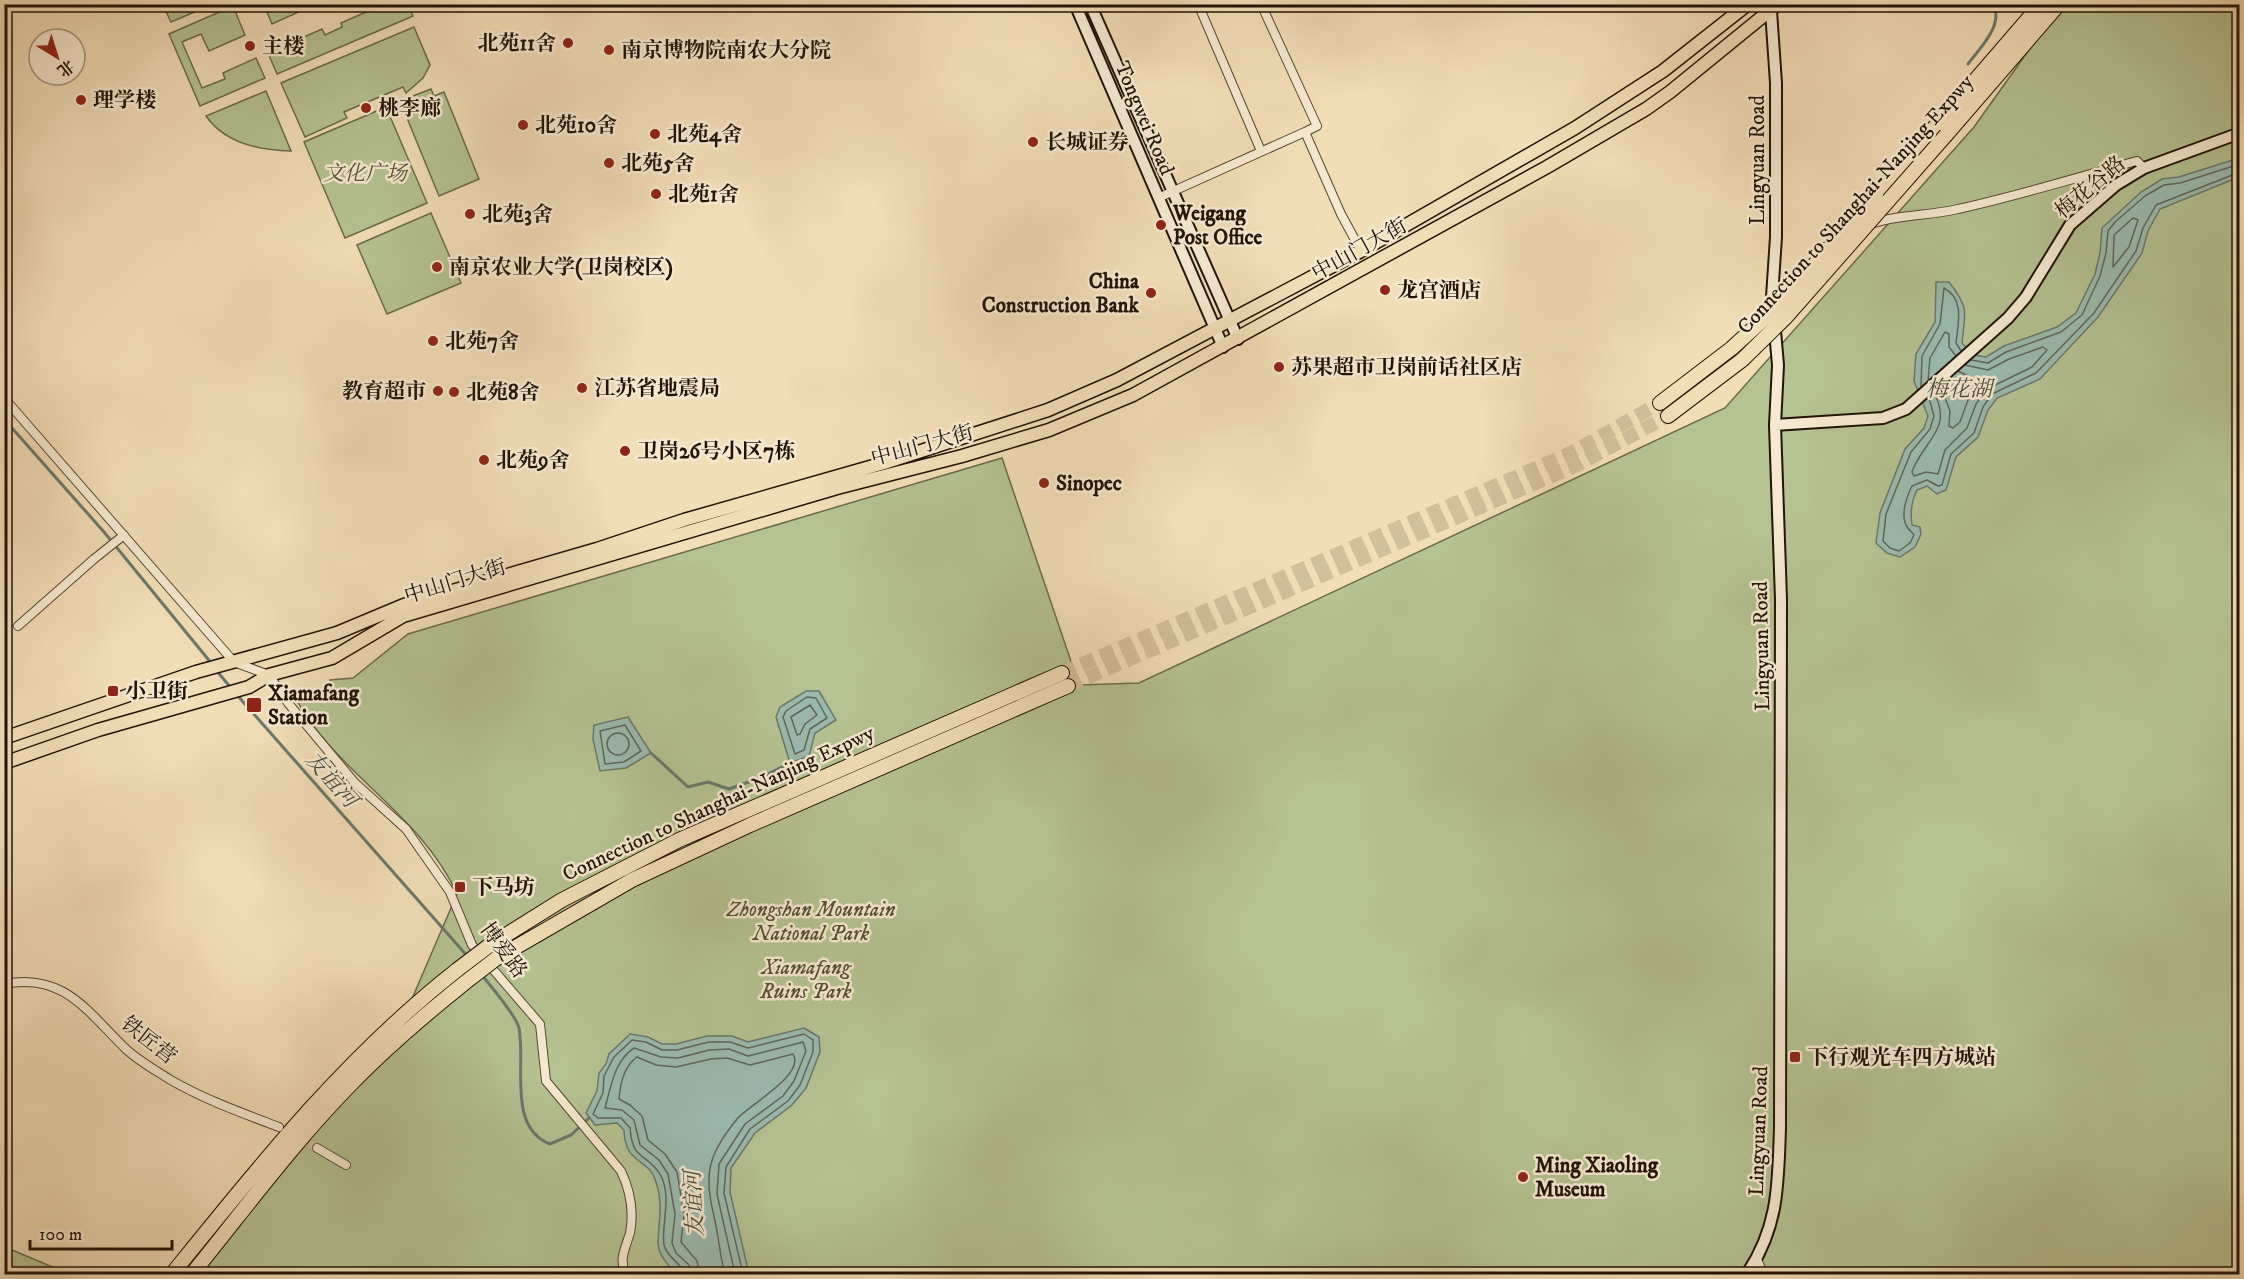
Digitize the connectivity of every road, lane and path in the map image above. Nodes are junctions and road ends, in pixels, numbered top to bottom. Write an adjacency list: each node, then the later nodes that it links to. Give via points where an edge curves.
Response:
1 (1075, 4): 14 (street, Tongwei Road)
2 (1090, 4): 13 (street)
3 (1198, 4): 11 (street)
4 (1261, 4): 9 (street, via 1317,126)
5 (1748, 4): 15 (main road, 中山门大街, via 1639,88)
6 (2041, 4): 22 (highway, Connection to Shanghai-Nanjing Expwy, bridge, via 1777,307)
7 (2059, 4): 23 (highway, Connection to Shanghai-Nanjing Expwy, bridge, via 1786,317 1742,360)
8 (1771, 7): 16 (street, Lingyuan Road, via 1776,82); 19 (main road, 中山门大街, via 1646,109)
9 (1305, 132): 11 (street); 15 (street)
10 (2240, 132): 12 (street, 梅花谷路)
11 (1261, 151): 13 (street)
12 (2144, 168): 16 (street, via 2137,161 1958,209 1887,218 1868,225 1807,292); 24 (street, 梅花谷路, via 2116,185 2070,225 2026,297 1915,403 1883,418)
13 (1172, 192): 14 (street); 17 (street)
14 (1158, 198): 18 (street, Tongwei Road)
15 (1361, 251): 17 (main road, 中山门大街)
16 (1772, 297): 24 (street, Lingyuan Road, via 1778,365)
17 (1230, 322): 18 (main road, 中山门大街); 19 (street)
18 (1215, 330): 20 (street, Tongwei Road); 27 (main road, 中山门大街, via 1117,380 995,429 404,604 337,633)
19 (1238, 339): 20 (main road, 中山门大街)
20 (1223, 347): 28 (main road, 中山门大街, via 1133,395 1049,430 403,616 332,658)
21 (4, 398): 25 (street)
22 (1660, 404)
23 (1668, 416)
24 (1775, 425): 36 (street, Lingyuan Road, via 1781,696 1780,1128 1778,1198 1767,1240)
25 (122, 538): 26 (street); 27 (street)
26 (18, 626)
27 (234, 662): 28 (street); 29 (main road, 中山门大街)
28 (270, 675): 30 (main road, 中山门大街, via 249,687 98,730); 39 (street, 博爱路, via 288,703 355,783 406,829 450,892 472,945 540,1024 546,1081 621,1171 630,1194 630,1232 622,1259)
29 (4, 738)
30 (4, 763)
31 (462, 975): 31 (highway, Connection to Shanghai-Nanjing Expwy, bridge, via 490,945 562,900 679,840 1065,679 632,880); 37 (highway, Connection to Shanghai-Nanjing Expwy, via 388,1028 335,1080); 38 (highway, Connection to Shanghai-Nanjing Expwy, via 350,1084)
32 (4, 984): 33 (street, 铁匠营, via 43,982 71,996 130,1053 171,1080)
33 (279, 1127)
34 (317, 1148): 35 (street)
35 (346, 1165)
36 (1757, 1259): 40 (street, Lingyuan Road); 41 (street)
37 (172, 1275)
38 (192, 1275)
39 (626, 1275)
40 (1748, 1275)
41 (1763, 1275)

